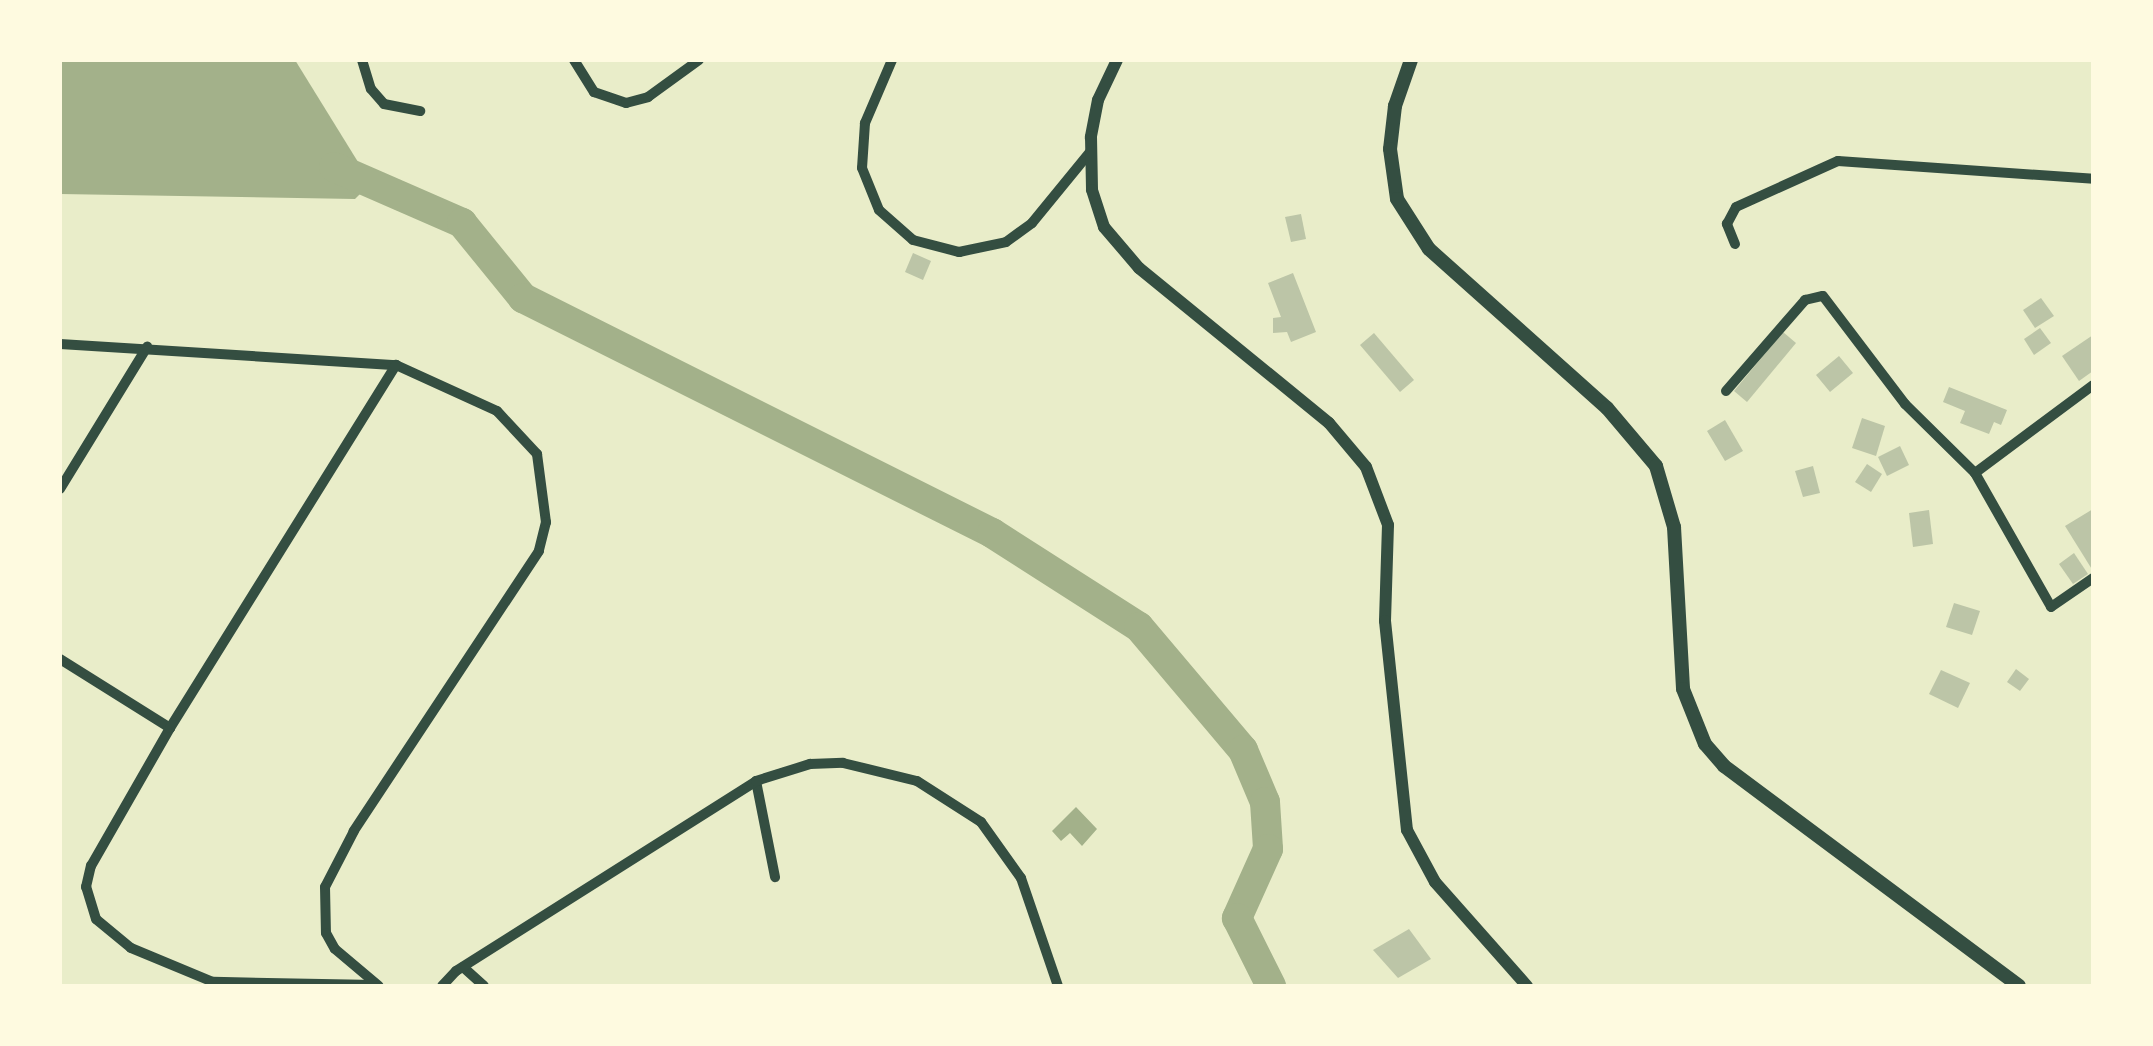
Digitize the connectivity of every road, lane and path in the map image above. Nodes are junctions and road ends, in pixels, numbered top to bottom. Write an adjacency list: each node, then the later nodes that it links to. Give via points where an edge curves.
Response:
1 (362, 60): 7 (street, via 384,104)
2 (574, 60): 3 (street, via 594,92 626,103 648,97)
3 (699, 60)
4 (892, 60): 8 (street, via 865,124 862,168 879,210 913,240 959,252 1006,242 1032,223)
5 (1117, 60): 8 (street, via 1098,100)
6 (1411, 60): 29 (main road, via 1390,148 1397,199 1429,249 1607,408 1656,466 1674,527 1683,689 1705,744 1724,766)
7 (420, 111)
8 (1092, 150): 28 (street, via 1096,208 1126,256 1329,423 1366,467 1388,525 1385,621 1407,830 1426,870)
9 (2093, 179): 10 (street, via 1838,161 1736,207 1727,224)
10 (1735, 244)
11 (60, 344): 12 (street)
12 (148, 346): 13 (street); 17 (street)
13 (396, 366): 20 (street); 24 (street, via 498,411 521,431 537,454 546,522 539,551 354,830 325,887 326,932 336,950)
14 (2093, 384): 16 (street)
15 (1726, 391): 16 (street, via 1805,300 1824,296 1904,404)
16 (1975, 474): 18 (street, via 2052,607)
17 (60, 489)
18 (2093, 578)
19 (60, 660): 20 (street)
20 (170, 728): 24 (street, via 91,866 86,887 96,919 131,948 213,982)
21 (756, 781): 22 (street); 23 (street); 27 (street, via 810,764 843,763 918,781 952,798 1010,858)
22 (775, 877)
23 (463, 967): 25 (street); 26 (street)
24 (378, 986)
25 (442, 986)
26 (484, 986)
27 (1058, 986)
28 (1526, 986)
29 (2020, 986)

